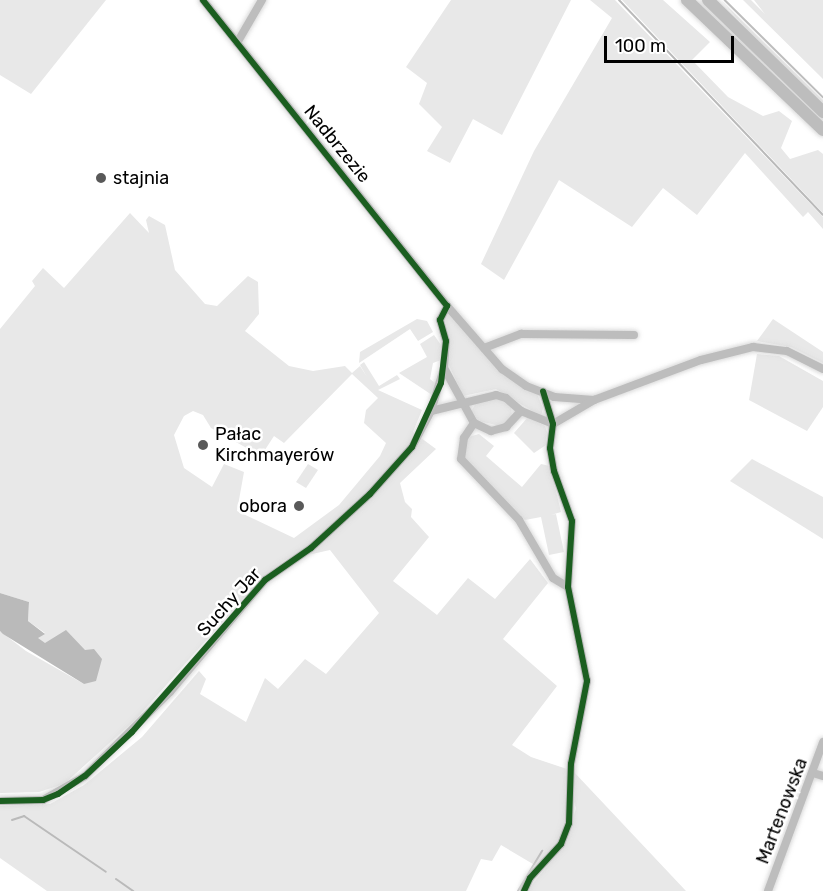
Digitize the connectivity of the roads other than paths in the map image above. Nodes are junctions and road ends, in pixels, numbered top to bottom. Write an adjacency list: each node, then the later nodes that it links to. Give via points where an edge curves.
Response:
1 (203, 0): 5 (street, Nadbrzezie)
2 (262, 0): 5 (street)
3 (687, 0): 7 (main road)
4 (708, 0): 6 (main road)
5 (237, 43): 8 (street, Nadbrzezie)
6 (823, 112)
7 (823, 130)
8 (447, 306): 10 (street, Nadbrzezie); 11 (street, Suchy Jar, via 440,320 446,341)
9 (634, 335): 10 (street, via 521,334)
10 (484, 348): 13 (street, Nadbrzezie, via 502,369)
11 (444, 368): 15 (street); 16 (street, Suchy Jar)
12 (823, 369): 14 (street, Nadbrzezie, via 787,351 753,347 701,360)
13 (543, 392): 14 (street, Nadbrzezie); 19 (street)
14 (594, 400): 19 (street)
15 (460, 403): 16 (street); 17 (street, via 496,395); 18 (street)
16 (431, 411): 24 (street, Suchy Jar, via 412,447 370,494 311,548 265,580 170,692 85,776 43,800)
17 (521, 411): 18 (street, via 497,431); 19 (street)
18 (474, 423): 20 (street, via 464,438 462,459 519,520 548,572)
19 (553, 424): 20 (street, via 550,448 554,471 572,522)
20 (568, 587): 25 (street, via 587,681 571,764 569,823 561,844 530,878)
21 (823, 742): 22 (street, Martenowska)
22 (813, 773): 23 (street); 26 (street, Martenowska)
23 (823, 776)
24 (0, 801)
25 (524, 891)
26 (768, 891)

